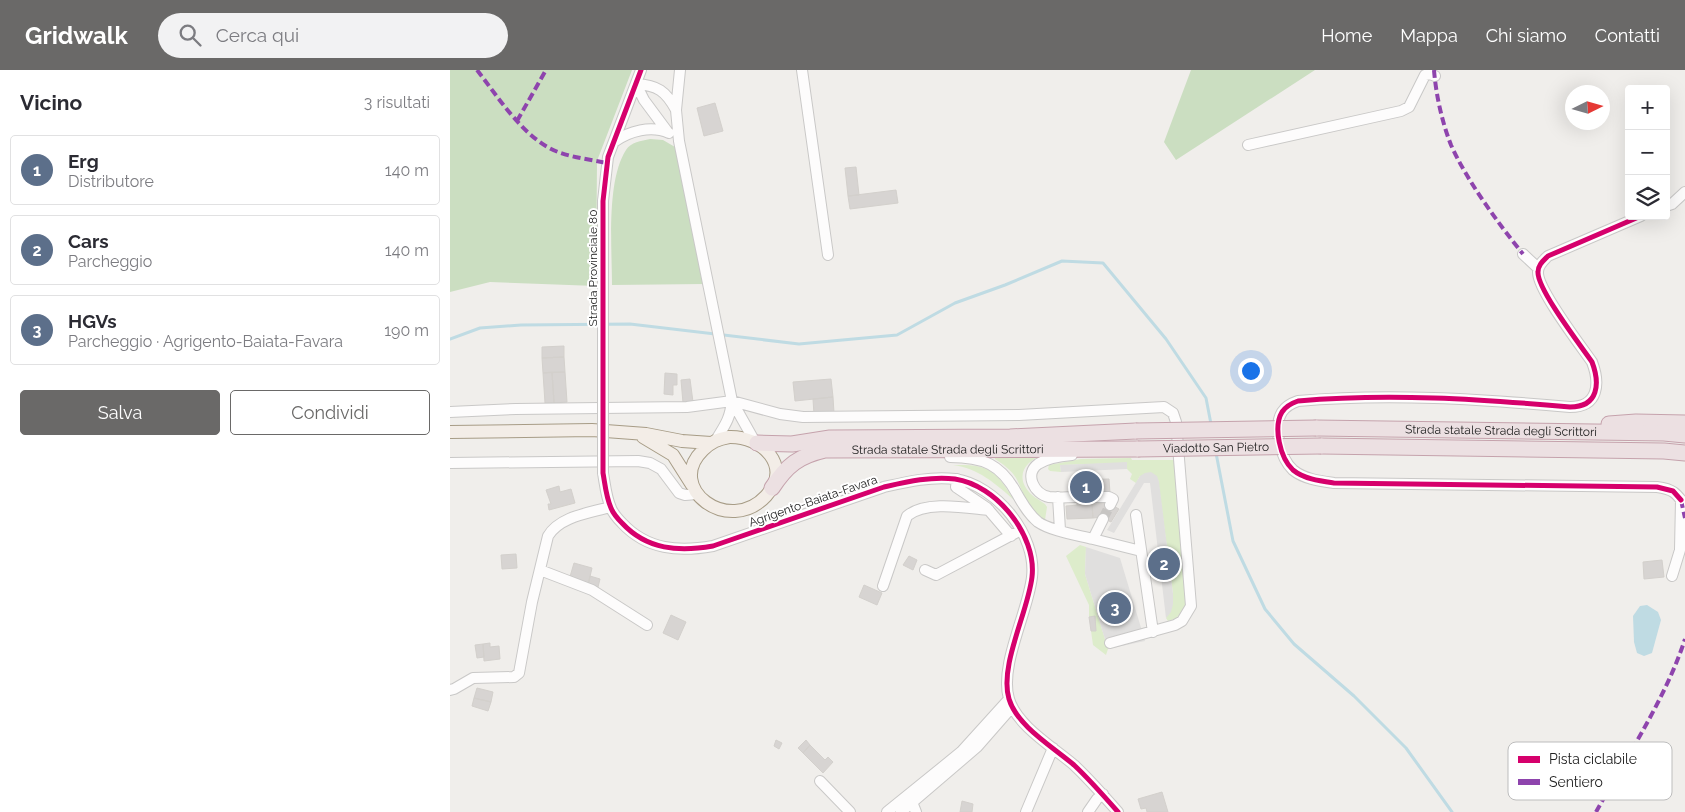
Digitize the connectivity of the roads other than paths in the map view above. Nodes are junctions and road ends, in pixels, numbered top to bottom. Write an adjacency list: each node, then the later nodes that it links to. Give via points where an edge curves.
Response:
1 (641, 70): 5 (street, Strada Provinciale 80)
2 (680, 70): 6 (street)
3 (802, 70): 15 (street)
4 (1435, 76): 10 (street, via 1425,76 1409,107 1401,111)
5 (636, 84): 6 (street, via 647,84 661,90); 7 (street); 9 (street, Strada Provinciale 80)
6 (676, 110): 8 (street)
7 (667, 132): 8 (street); 9 (street, via 638,131 624,135)
8 (679, 141): 17 (street)
9 (614, 143): 35 (street, Strada Provinciale 80, bridge, via 607,163 603,200)
10 (1248, 145)
11 (1685, 192): 12 (street)
12 (1670, 205)
13 (1632, 220): 16 (street, via 1548,256)
14 (1523, 254): 16 (street)
15 (828, 255)
16 (1538, 268): 42 (street, via 1538,278 1544,291 1592,362 1596,373 1595,393 1587,403 1570,407 1480,399 1358,396 1298,401 1282,411 1279,421 1280,441 1287,462 1302,475 1334,483 1657,486 1673,491)
17 (732, 401): 18 (street, via 687,407); 26 (street, via 728,423); 27 (street); 58 (street, via 803,417 1010,415 1169,409 1176,422 1191,606 1182,621)
18 (450, 412)
19 (1685, 423): 22 (highway, via 1636,422)
20 (1316, 428): 21 (highway, Viadotto San Pietro, bridge); 22 (highway, Strada statale Strada degli Scrittori)
21 (1136, 430): 27 (highway, Strada statale Strada degli Scrittori, via 1010,436 830,438 792,444)
22 (1517, 431): 25 (highway, Strada statale Strada degli Scrittori)
23 (450, 432): 24 (main road)
24 (632, 432): 26 (main road, via 682,442); 38 (main road, via 673,455)
25 (1685, 435)
26 (714, 441): 27 (main road, via 736,436); 38 (main road, via 694,463 691,473)
27 (756, 442): 37 (main road, via 770,454 774,463 776,473)
28 (1321, 446): 29 (highway, Viadotto San Pietro, bridge); 31 (highway, Strada statale Strada degli Scrittori)
29 (1138, 449): 30 (highway, Strada statale Strada degli Scrittori); 39 (street, via 1064,456 1040,462 1031,474 1034,487 1049,497)
30 (826, 450): 37 (highway, Strada statale Strada degli Scrittori, via 794,462); 49 (street, via 843,456 962,457 983,461 1002,472 1032,516 1045,526)
31 (1637, 452): 32 (highway, Strada statale Strada degli Scrittori); 33 (highway)
32 (1685, 453)
33 (1685, 458)
34 (450, 463): 38 (street, via 638,460 661,469 679,493 685,495)
35 (603, 473): 44 (street, Agrigento-Baiata-Favara)
36 (957, 479): 44 (street, Agrigento-Baiata-Favara, via 911,481 884,487 693,550 651,544 626,528); 45 (street, via 956,487); 48 (street, Agrigento-Baiata-Favara, via 978,486 998,500)
37 (772, 488): 38 (main road, via 756,505 739,511 716,508 705,502)
38 (696, 491)
39 (1058, 497): 40 (street); 49 (street)
40 (1076, 497)
41 (1090, 497): 43 (street, via 1109,497 1113,499)
42 (1683, 503): 55 (street, via 1680,550)
43 (1110, 505)
44 (610, 507): 53 (street, via 554,527 548,536)
45 (990, 510): 50 (street); 56 (street, via 954,506 912,512 907,516)
46 (1136, 516): 52 (street)
47 (1103, 518): 51 (street)
48 (1021, 530): 50 (street); 61 (street, Agrigento-Baiata-Favara, via 1032,573 1009,667 1007,690)
49 (1060, 530): 51 (street)
50 (1012, 536): 54 (street, via 936,575)
51 (1093, 539): 52 (street)
52 (1141, 551): 58 (street)
53 (540, 570): 57 (street, via 592,590); 60 (street, via 519,673 473,678)
54 (925, 570)
55 (1672, 576)
56 (883, 586)
57 (647, 625)
58 (1152, 632): 59 (street)
59 (1110, 643)
60 (450, 690)
61 (1010, 703): 62 (street, via 1022,722); 65 (street, via 977,747); 67 (street, via 961,752)
62 (1053, 748): 64 (street); 69 (street)
63 (820, 781): 66 (street)
64 (1103, 794): 70 (street); 71 (street)
65 (914, 807): 68 (street)
66 (850, 812)
67 (887, 812)
68 (901, 812)
69 (1026, 812)
70 (1088, 812)
71 (1118, 812)

